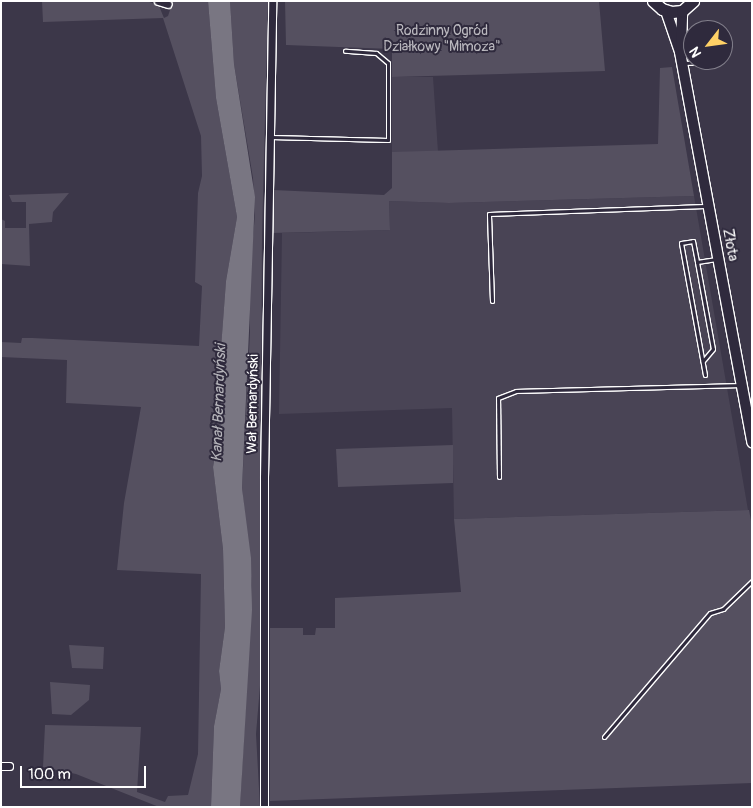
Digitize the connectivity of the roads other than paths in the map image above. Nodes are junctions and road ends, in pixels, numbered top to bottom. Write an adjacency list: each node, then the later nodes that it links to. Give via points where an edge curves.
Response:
1 (158, 1): 5 (street)
2 (272, 1): 11 (street, Wał Bernardyński)
3 (653, 1): 7 (main road)
4 (693, 1): 6 (main road)
5 (168, 3)
6 (682, 10): 7 (main road); 9 (street, Złota)
7 (666, 11): 9 (street, Złota)
8 (345, 51): 11 (lane, via 376,53 388,63 388,140)
9 (680, 52): 10 (street, Złota)
10 (682, 63): 12 (street, Złota)
11 (270, 137): 24 (street, Wał Bernardyński, via 264,477)
12 (708, 205): 13 (street, Złota); 15 (lane, via 489,214)
13 (718, 258): 14 (lane); 18 (street, Złota)
14 (697, 262): 16 (lane, via 713,349); 16 (lane, via 693,241 681,244)
15 (492, 301)
16 (702, 361): 17 (lane)
17 (705, 375)
18 (741, 385): 19 (street, Złota); 21 (lane, via 516,391 498,398)
19 (750, 419): 20 (street, Złota)
20 (752, 442)
21 (499, 477)
22 (752, 581): 23 (lane, via 723,609 710,613)
23 (604, 737)
24 (264, 807)

